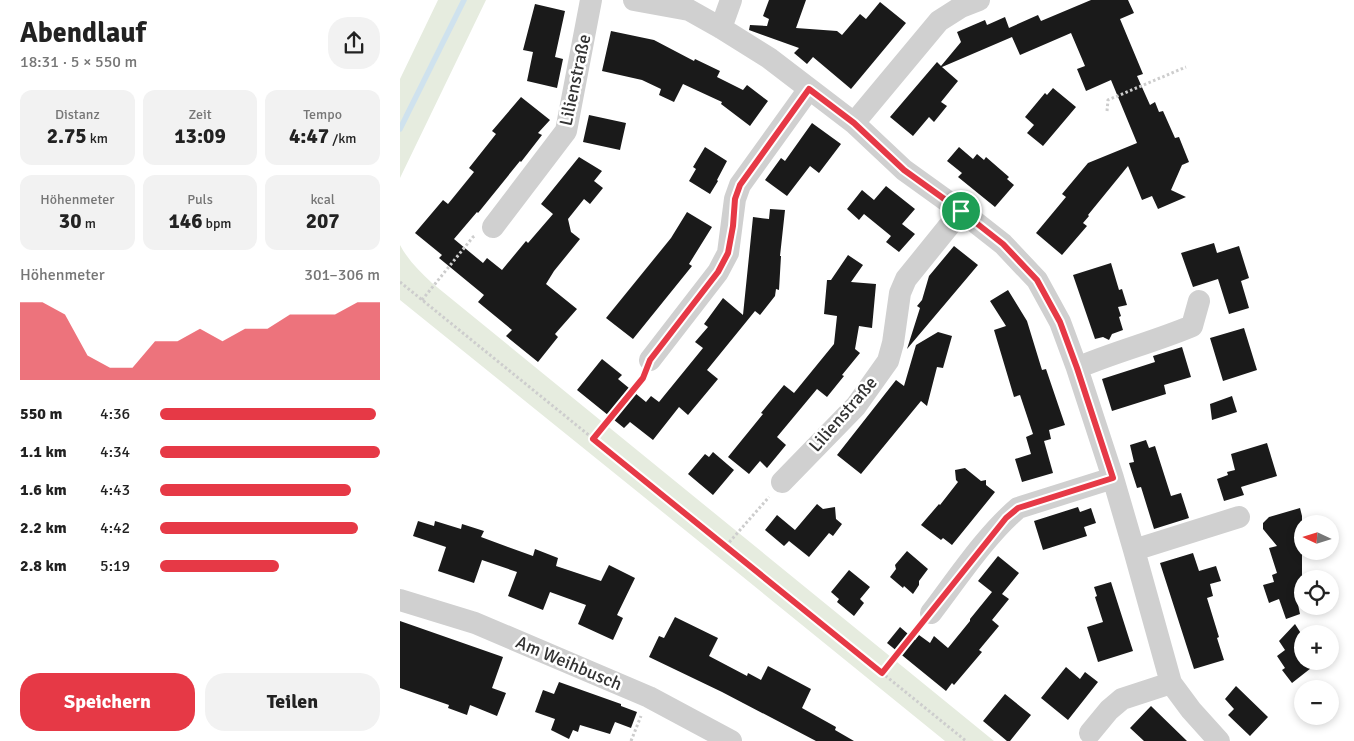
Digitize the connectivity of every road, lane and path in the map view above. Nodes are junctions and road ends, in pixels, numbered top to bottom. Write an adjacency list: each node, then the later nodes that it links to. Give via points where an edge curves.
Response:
1 (591, 0): 11 (street, Lilienstraße, via 566,131)
2 (634, 0): 5 (street, via 688,10)
3 (732, 0): 5 (street)
4 (979, 0): 9 (street, via 939,21)
5 (721, 28): 7 (street, via 769,58)
6 (1186, 67): 8 (path, via 1108,100)
7 (809, 89): 9 (street); 15 (street, via 740,185 728,253 718,272)
8 (1107, 110)
9 (854, 123): 10 (street, via 904,170)
10 (961, 211): 16 (street, via 1003,244 1037,280 1060,322); 19 (street, Lilienstraße, via 906,279 900,293 888,361 856,406)
11 (493, 227): 13 (path, via 473,237)
12 (400, 282): 13 (path)
13 (422, 300): 17 (path)
14 (1200, 301): 16 (street, via 1192,326)
15 (650, 360): 17 (path, via 643,378)
16 (1077, 368): 18 (street)
17 (593, 439): 21 (path)
18 (1113, 478): 22 (street); 24 (street, via 1018,508 1006,518)
19 (782, 482): 21 (path)
20 (1239, 517): 22 (street)
21 (726, 546): 25 (path)
22 (1134, 550): 26 (street)
23 (400, 600): 27 (street, Am Weihbusch, via 475,624)
24 (931, 612): 25 (path)
25 (882, 673): 31 (path)
26 (1172, 683): 28 (street, via 1122,699); 32 (street)
27 (649, 697): 29 (path); 30 (street, Am Weihbusch)
28 (1090, 733)
29 (631, 741)
30 (731, 741)
31 (966, 741)
32 (1219, 741)

